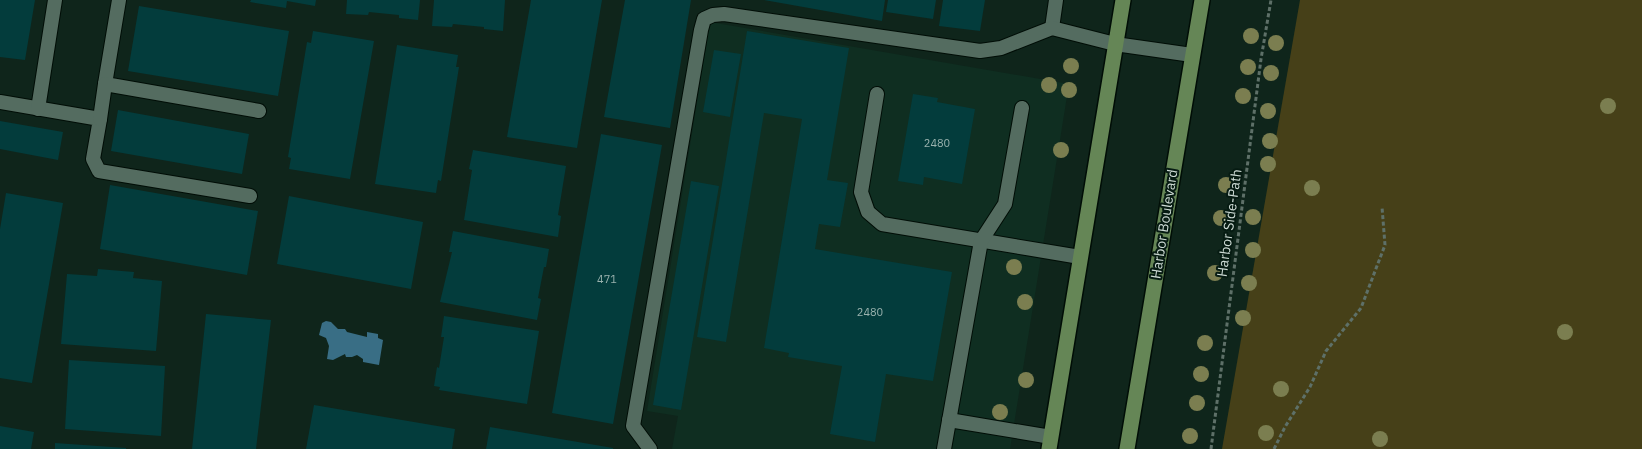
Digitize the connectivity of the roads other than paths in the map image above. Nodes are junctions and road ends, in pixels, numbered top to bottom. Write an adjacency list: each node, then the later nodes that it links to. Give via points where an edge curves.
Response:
1 (55, 0): 13 (lane)
2 (119, 0): 9 (lane)
3 (1056, 0): 6 (lane)
4 (1123, 0): 7 (main road)
5 (1202, 0): 8 (main road, Harbor Boulevard)
6 (1052, 28): 7 (lane); 21 (lane, via 1001,48 980,51 724,14 704,19 633,426)
7 (1115, 44): 8 (lane); 18 (main road)
8 (1192, 55): 23 (main road, Harbor Boulevard)
9 (105, 84): 14 (lane); 15 (lane)
10 (877, 94): 17 (lane, via 861,192 868,212 882,224)
11 (0, 102): 13 (lane)
12 (1022, 108): 17 (lane, via 1005,204)
13 (38, 109): 15 (lane)
14 (259, 111)
15 (100, 119): 16 (lane, via 93,159 99,171)
16 (250, 196)
17 (981, 241): 18 (lane); 19 (lane)
18 (1080, 257): 20 (main road)
19 (949, 420): 20 (lane); 22 (lane)
20 (1050, 443)
21 (650, 449)
22 (944, 449)
23 (1127, 449)

